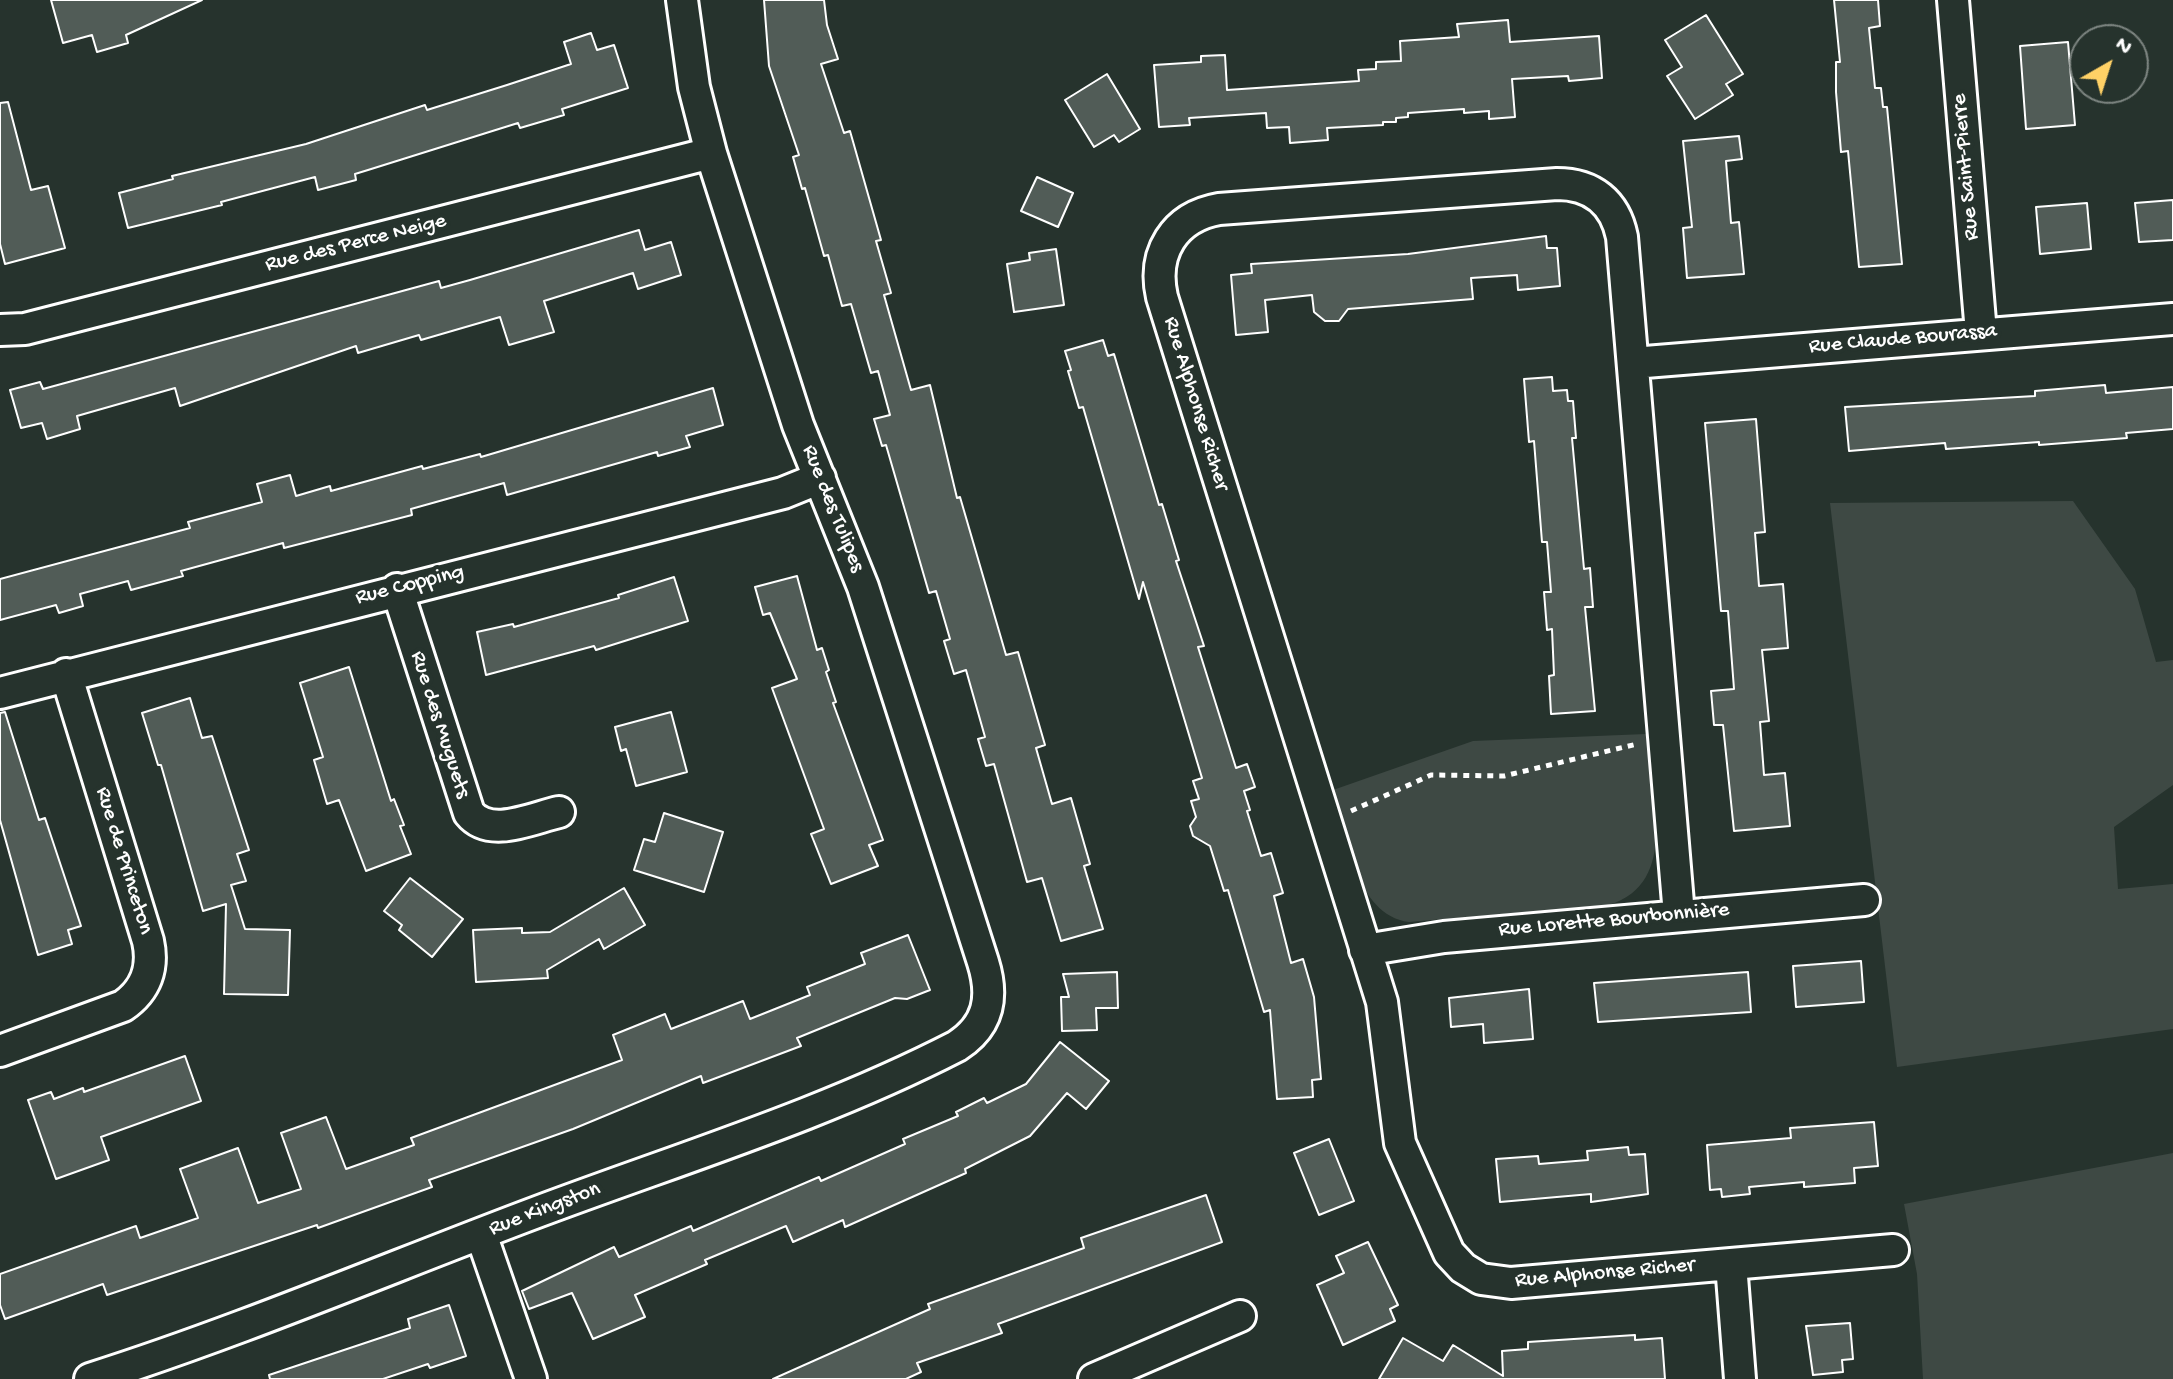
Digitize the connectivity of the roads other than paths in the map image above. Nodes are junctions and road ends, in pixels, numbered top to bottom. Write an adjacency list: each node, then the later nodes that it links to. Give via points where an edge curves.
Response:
1 (682, 0): 3 (street, Rue des Tulipes, via 694,87)
2 (1953, 0): 6 (street, Rue Saint-Pierre)
3 (711, 153): 5 (street, Rue des Perce Neige, via 25,329); 8 (street, Rue des Tulipes, via 798,425)
4 (2173, 319): 6 (street, Rue Claude Bourassa)
5 (0, 330)
6 (1981, 333): 7 (street, Rue Claude Bourassa)
7 (1633, 363): 14 (street, Rue Alphonse Richer); 15 (street, Rue Alphonse Richer, via 1620,227 1605,201 1579,186 1219,209 1188,219 1162,253 1162,297)
8 (820, 478): 9 (street, Rue Copping, via 783,493); 16 (street, Rue des Tulipes, via 859,575 987,974 990,995)
9 (397, 589): 10 (street, Rue Copping); 12 (street, Rue des Muguets, via 469,813 493,827)
10 (66, 674): 11 (street, Rue Copping); 17 (street, Rue de Princeton, via 148,941 150,969 138,994 123,1006)
11 (0, 693)
12 (559, 812)
13 (1864, 900): 14 (street, Rue Lorette Bourbonnière)
14 (1679, 915): 15 (street, Rue Lorette Bourbonnière, via 1444,937)
15 (1365, 950): 20 (street, Rue Alphonse Richer, via 1386,1017 1400,1143 1443,1241 1463,1268 1481,1279 1511,1283)
16 (985, 1015): 18 (street, Rue Kingston, via 957,1046 846,1097)
17 (0, 1051)
18 (481, 1234): 22 (street, Rue Kingston); 23 (street)
19 (1893, 1250): 20 (street, Rue Alphonse Richer)
20 (1731, 1264): 25 (street)
21 (1240, 1316): 24 (street)
22 (90, 1379)
23 (531, 1379)
24 (1094, 1379)
25 (1740, 1379)

